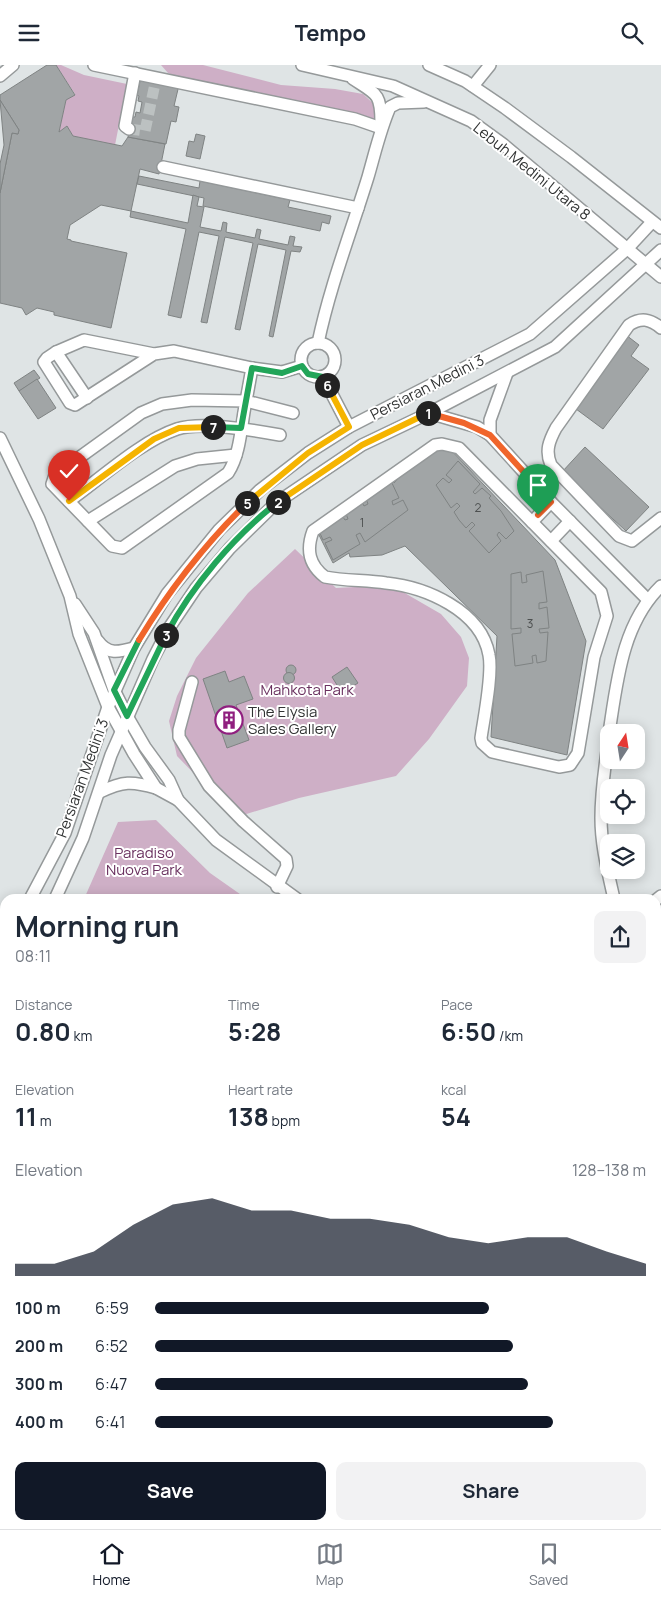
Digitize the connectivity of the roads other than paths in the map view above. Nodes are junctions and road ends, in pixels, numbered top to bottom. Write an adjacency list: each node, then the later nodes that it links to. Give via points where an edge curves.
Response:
1 (13, 65): 8 (street)
2 (94, 65): 6 (street)
3 (302, 65): 7 (street, Lebuh Medini Utara 8)
4 (429, 65): 9 (street, Lebuh Medini Utara 8)
5 (490, 65): 9 (street)
6 (135, 73): 11 (street, via 125,126); 12 (street, via 356,119)
7 (343, 73): 10 (street, Lebuh Medini Utara 8, via 392,86); 12 (street, via 376,95 381,102)
8 (0, 76)
9 (473, 86): 15 (street, Lebuh Medini Utara 8, via 572,157)
10 (433, 103): 12 (street, via 398,103 390,107); 16 (street, Lebuh Medini Utara 8, via 471,121 504,145)
11 (129, 129)
12 (381, 129): 14 (street)
13 (163, 167): 14 (street)
14 (358, 208): 21 (street)
15 (657, 225): 16 (street, Persiaran Medini 3)
16 (627, 249): 18 (street, Lebuh Medini Utara 8); 32 (street, Persiaran Medini 3, via 530,334)
17 (661, 249): 18 (street, Persiaran Medini 3)
18 (647, 265): 19 (street, Lebuh Medini Utara 8); 26 (street, Persiaran Medini 3, via 555,347)
19 (661, 277)
20 (661, 328): 40 (street, via 646,320 637,320 629,325 556,428 547,456 551,465 619,537 632,541)
21 (318, 343): 24 (street, via 309,345 302,352); 27 (street, via 331,349 335,358 331,371)
22 (56, 352): 23 (street, via 84,340); 28 (street); 28 (street, via 44,362 70,403 75,405)
23 (154, 354): 25 (street, via 174,351); 28 (street)
24 (302, 366): 25 (street, via 282,373); 27 (street, via 308,374)
25 (252, 368): 29 (street)
26 (507, 373): 31 (street, Persiaran Medini 3); 35 (street, via 490,420)
27 (323, 377): 32 (street)
28 (87, 398)
29 (246, 401): 30 (street); 33 (street); 38 (street, via 192,400 162,404 141,413 55,475 52,484)
30 (293, 413)
31 (429, 413): 35 (street, via 478,427); 53 (street, Persiaran Medini 3, via 362,445 325,468 276,503 251,527 196,588 169,628)
32 (349, 427): 49 (street, Persiaran Medini 3, via 260,490 219,530 167,594)
33 (241, 428): 34 (street); 37 (street); 38 (street, via 179,428 154,439)
34 (280, 435)
35 (490, 435): 39 (street)
36 (0, 438): 46 (street)
37 (236, 455): 41 (street, via 197,459 175,466); 41 (street, via 228,473 122,548 112,546)
38 (69, 501): 41 (street)
39 (551, 502): 42 (street); 43 (street)
40 (661, 518)
41 (88, 521)
42 (570, 521): 44 (street); 47 (street)
43 (532, 522): 44 (street); 44 (street, via 459,449 442,444 436,445 313,531 309,556 317,571 325,577 398,585 445,601 464,614 475,625 490,655 482,743 492,752 564,767 570,765 578,753 594,657 607,616 601,592)
44 (551, 541)
45 (661, 586): 47 (street)
46 (70, 596): 48 (street); 52 (street, via 79,634)
47 (647, 599): 54 (street, via 630,635 618,673)
48 (94, 633): 49 (street, via 103,648 111,652); 51 (street)
49 (134, 648): 51 (street, Persiaran Medini 3)
50 (192, 682): 60 (street, via 179,737 209,786 286,859 287,866)
51 (114, 690): 52 (street, Persiaran Medini 3); 53 (street)
52 (108, 707): 55 (street); 61 (street, Persiaran Medini 3, via 64,833)
53 (127, 716): 55 (street, Persiaran Medini 3); 59 (street, via 169,780)
54 (611, 724)
55 (121, 731): 57 (street); 58 (street, Persiaran Medini 3)
56 (604, 769): 64 (street, via 601,820)
57 (156, 788): 58 (street, via 122,782); 59 (street)
58 (100, 792): 62 (street, Persiaran Medini 3)
59 (178, 800): 60 (street, via 216,840)
60 (277, 887): 63 (street)
61 (33, 894)
62 (58, 894)
63 (289, 894)
64 (613, 894)

